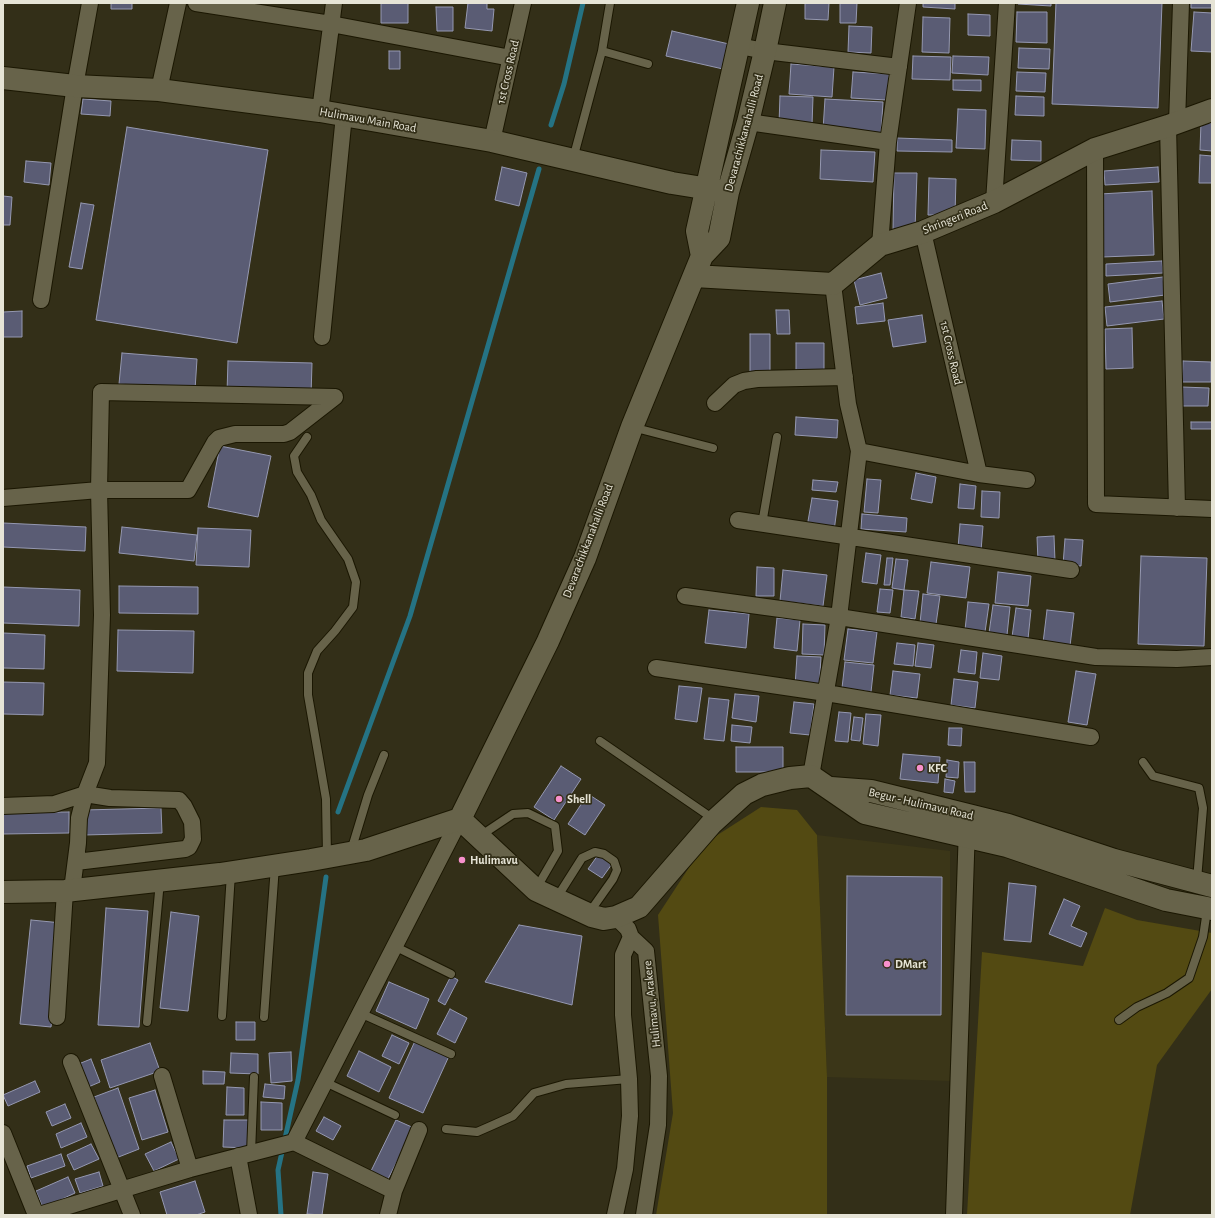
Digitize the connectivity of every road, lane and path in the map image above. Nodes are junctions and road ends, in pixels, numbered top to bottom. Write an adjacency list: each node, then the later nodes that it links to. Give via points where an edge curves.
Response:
1 (90, 3): 20 (street)
2 (178, 3): 21 (street)
3 (196, 3): 12 (street)
4 (334, 3): 12 (street)
5 (523, 3): 16 (street, 1st Cross Road)
6 (610, 3): 14 (lane)
7 (748, 3): 13 (main road, Devarachikkanahalli Road)
8 (774, 3): 15 (main road, Devarachikkanahalli Road)
9 (908, 3): 18 (street)
10 (1007, 3): 33 (street)
11 (1181, 3): 26 (street)
12 (331, 24): 16 (street); 23 (street)
13 (739, 46): 15 (street); 31 (main road, Devarachikkanahalli Road)
14 (602, 51): 17 (lane); 30 (lane)
15 (766, 51): 18 (street); 25 (main road, Devarachikkanahalli Road)
16 (511, 58): 27 (street, 1st Cross Road)
17 (648, 64)
18 (899, 67): 28 (street)
19 (3, 78): 20 (main road, Hulimavu Main Road)
20 (75, 86): 21 (main road, Hulimavu Main Road); 38 (street)
21 (159, 90): 23 (main road, Hulimavu Main Road)
22 (1212, 110): 26 (main road, Shringeri Road)
23 (320, 111): 24 (main road, Hulimavu Main Road)
24 (344, 115): 27 (main road, Hulimavu Main Road); 39 (street)
25 (748, 122): 28 (street); 32 (main road, Devarachikkanahalli Road)
26 (1172, 125): 29 (main road, Shringeri Road); 51 (street)
27 (492, 141): 30 (main road, Hulimavu Main Road)
28 (888, 142): 35 (street)
29 (1095, 149): 33 (main road, Shringeri Road); 51 (street, via 1096,504)
30 (573, 160): 31 (main road, Hulimavu Main Road)
31 (707, 188): 32 (main road, Hulimavu Main Road); 36 (main road, Devarachikkanahalli Road, via 697,231)
32 (728, 192): 36 (main road, Devarachikkanahalli Road, via 719,238)
33 (994, 202): 34 (main road, Shringeri Road)
34 (923, 232): 35 (main road, Shringeri Road); 47 (street, 1st Cross Road)
35 (880, 245): 37 (main road, Shringeri Road)
36 (698, 266): 37 (main road); 42 (main road, Devarachikkanahalli Road)
37 (833, 284): 40 (street)
38 (41, 300)
39 (322, 337)
40 (845, 377): 41 (street, via 744,380 734,385); 46 (street, via 848,404)
41 (715, 403)
42 (632, 427): 45 (lane); 69 (main road, Devarachikkanahalli Road, via 585,558 548,641)
43 (307, 437): 74 (lane, via 294,456 296,472 311,495 321,520 348,559 356,582 353,607 317,651 308,674 308,695 326,799)
44 (777, 437): 54 (lane)
45 (713, 448)
46 (859, 452): 47 (street); 55 (street)
47 (980, 474): 48 (street)
48 (1027, 480)
49 (99, 490): 49 (street, via 101,392 335,397 290,432 235,434 219,438 188,490); 50 (street); 67 (street, via 102,615 97,764)
50 (3, 498)
51 (1177, 508): 52 (street)
52 (1212, 509)
53 (738, 520): 54 (street)
54 (762, 524): 55 (street)
55 (849, 536): 56 (street); 58 (street)
56 (1071, 570)
57 (685, 596): 58 (street)
58 (839, 617): 59 (street, via 1096,657); 61 (street)
59 (1212, 657)
60 (656, 668): 61 (street)
61 (826, 693): 62 (street); 66 (street)
62 (1091, 737)
63 (600, 741): 70 (lane)
64 (384, 755): 73 (lane, via 368,795)
65 (1143, 762): 79 (lane, via 1153,776 1199,788 1203,808)
66 (811, 776): 70 (main road, via 762,785 744,794); 71 (main road, Begur - Hulimavu Road, via 831,788 871,791)
67 (85, 794): 68 (street, via 54,804); 75 (street, via 79,818); 75 (street, via 110,798 179,800 192,822 192,839 186,848)
68 (3, 806)
69 (460, 819): 72 (main road); 73 (main road, via 385,845); 88 (street)
70 (715, 820): 86 (main road, via 639,907)
71 (967, 826): 79 (main road, Begur - Hulimavu Road, via 1008,825 1114,860); 84 (main road, Begur - Hulimavu Road, via 1007,846 1166,900); 117 (street)
72 (480, 837): 81 (main road); 81 (lane, via 513,814 528,813 555,826 558,851)
73 (350, 853): 74 (main road)
74 (327, 857): 76 (main road)
75 (76, 862): 80 (street)
76 (275, 866): 77 (main road); 93 (lane)
77 (231, 872): 78 (main road); 91 (lane)
78 (160, 881): 80 (main road); 95 (lane)
79 (1204, 884)
80 (69, 890): 82 (main road); 92 (street)
81 (536, 890): 83 (main road)
82 (3, 892)
83 (556, 899): 85 (main road); 85 (lane, via 582,858 595,852 604,854 614,861 617,870 613,880)
84 (1210, 909): 94 (lane, via 1189,978 1168,993 1137,1007)
85 (588, 914): 86 (main road, via 604,919)
86 (616, 917): 87 (street, via 628,929)
87 (631, 937): 100 (street, Hulimavu, Arakere, via 623,955 623,1015); 116 (street, Hulimavu, Arakere, via 646,951 659,1076 658,1125)
88 (394, 946): 89 (lane); 90 (street)
89 (452, 974)
90 (360, 1013): 96 (lane); 101 (street)
91 (222, 1016)
92 (57, 1017)
93 (264, 1017)
94 (1119, 1020)
95 (147, 1022)
96 (451, 1054)
97 (71, 1062): 109 (street)
98 (162, 1076): 108 (street)
99 (254, 1077): 107 (lane)
100 (630, 1079): 103 (lane, via 566,1084 534,1093 513,1116 477,1132); 115 (street, Hulimavu, Arakere, via 630,1116 625,1169)
101 (325, 1082): 102 (lane); 106 (street)
102 (395, 1115)
103 (446, 1128)
104 (419, 1130): 110 (street)
105 (3, 1133): 111 (street)
106 (293, 1142): 107 (street); 110 (street)
107 (244, 1155): 108 (street); 113 (street)
108 (190, 1169): 109 (street)
109 (122, 1191): 111 (street); 112 (street)
110 (394, 1191): 114 (street)
111 (38, 1215)
112 (132, 1215)
113 (249, 1215)
114 (388, 1215)
115 (615, 1215)
116 (644, 1215)
117 (954, 1215)

